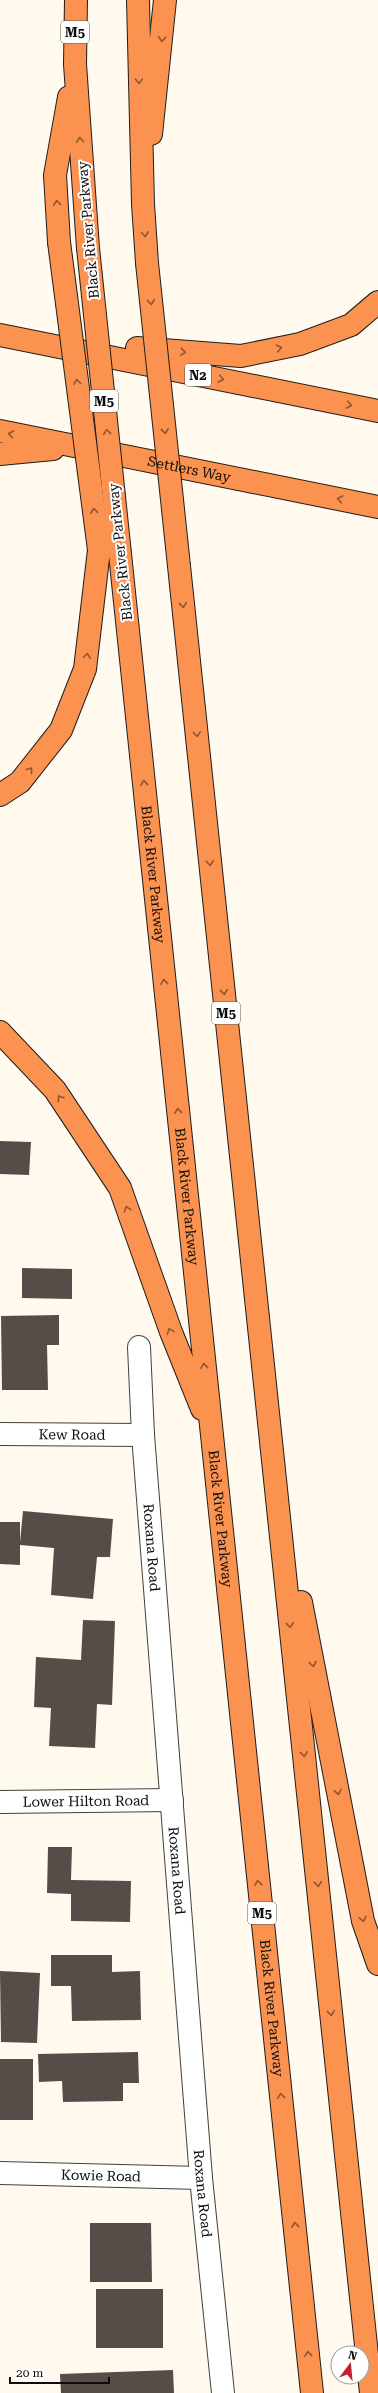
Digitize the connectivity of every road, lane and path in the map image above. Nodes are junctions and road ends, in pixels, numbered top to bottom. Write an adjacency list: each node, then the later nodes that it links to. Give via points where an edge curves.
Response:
1 (76, 0): 4 (highway, Black River Parkway / M5)
2 (138, 0): 5 (highway, M5, one-way to 5)
3 (166, 0): 5 (highway, one-way to 5)
4 (75, 64): 13 (highway, one-way to 4, bridge, via 20,782 61,730 85,670 99,550 59,242 55,175); 16 (highway, Black River Parkway / M5, one-way to 4, bridge, via 88,248)
5 (143, 204): 19 (highway, M5, one-way to 19, bridge, via 147,263)
6 (378, 302): 7 (highway, one-way to 6, via 241,356 300,344 351,325)
7 (9, 337): 8 (highway, N2, one-way to 8)
8 (378, 411)
9 (0, 431): 10 (highway, Settlers Way, one-way to 9)
10 (76, 447): 11 (highway); 12 (highway, Settlers Way, one-way to 10)
11 (0, 454)
12 (378, 507)
13 (0, 795)
14 (0, 1032): 16 (highway, one-way to 14, via 171,1332 120,1188 55,1090)
15 (139, 1347): 18 (street, Roxana Road)
16 (211, 1432): 26 (highway, Black River Parkway / M5, one-way to 16)
17 (0, 1434): 18 (street, Kew Road)
18 (143, 1435): 20 (street, Roxana Road)
19 (273, 1461): 22 (highway, one-way to 22, via 363,1921); 27 (highway, M5, one-way to 27)
20 (172, 1800): 21 (street, Lower Hilton Road); 24 (street, Roxana Road)
21 (0, 1802)
22 (378, 1964)
23 (0, 2173): 24 (street, Kowie Road)
24 (201, 2178): 25 (street, Roxana Road)
25 (223, 2393)
26 (312, 2393)
27 (371, 2393)

